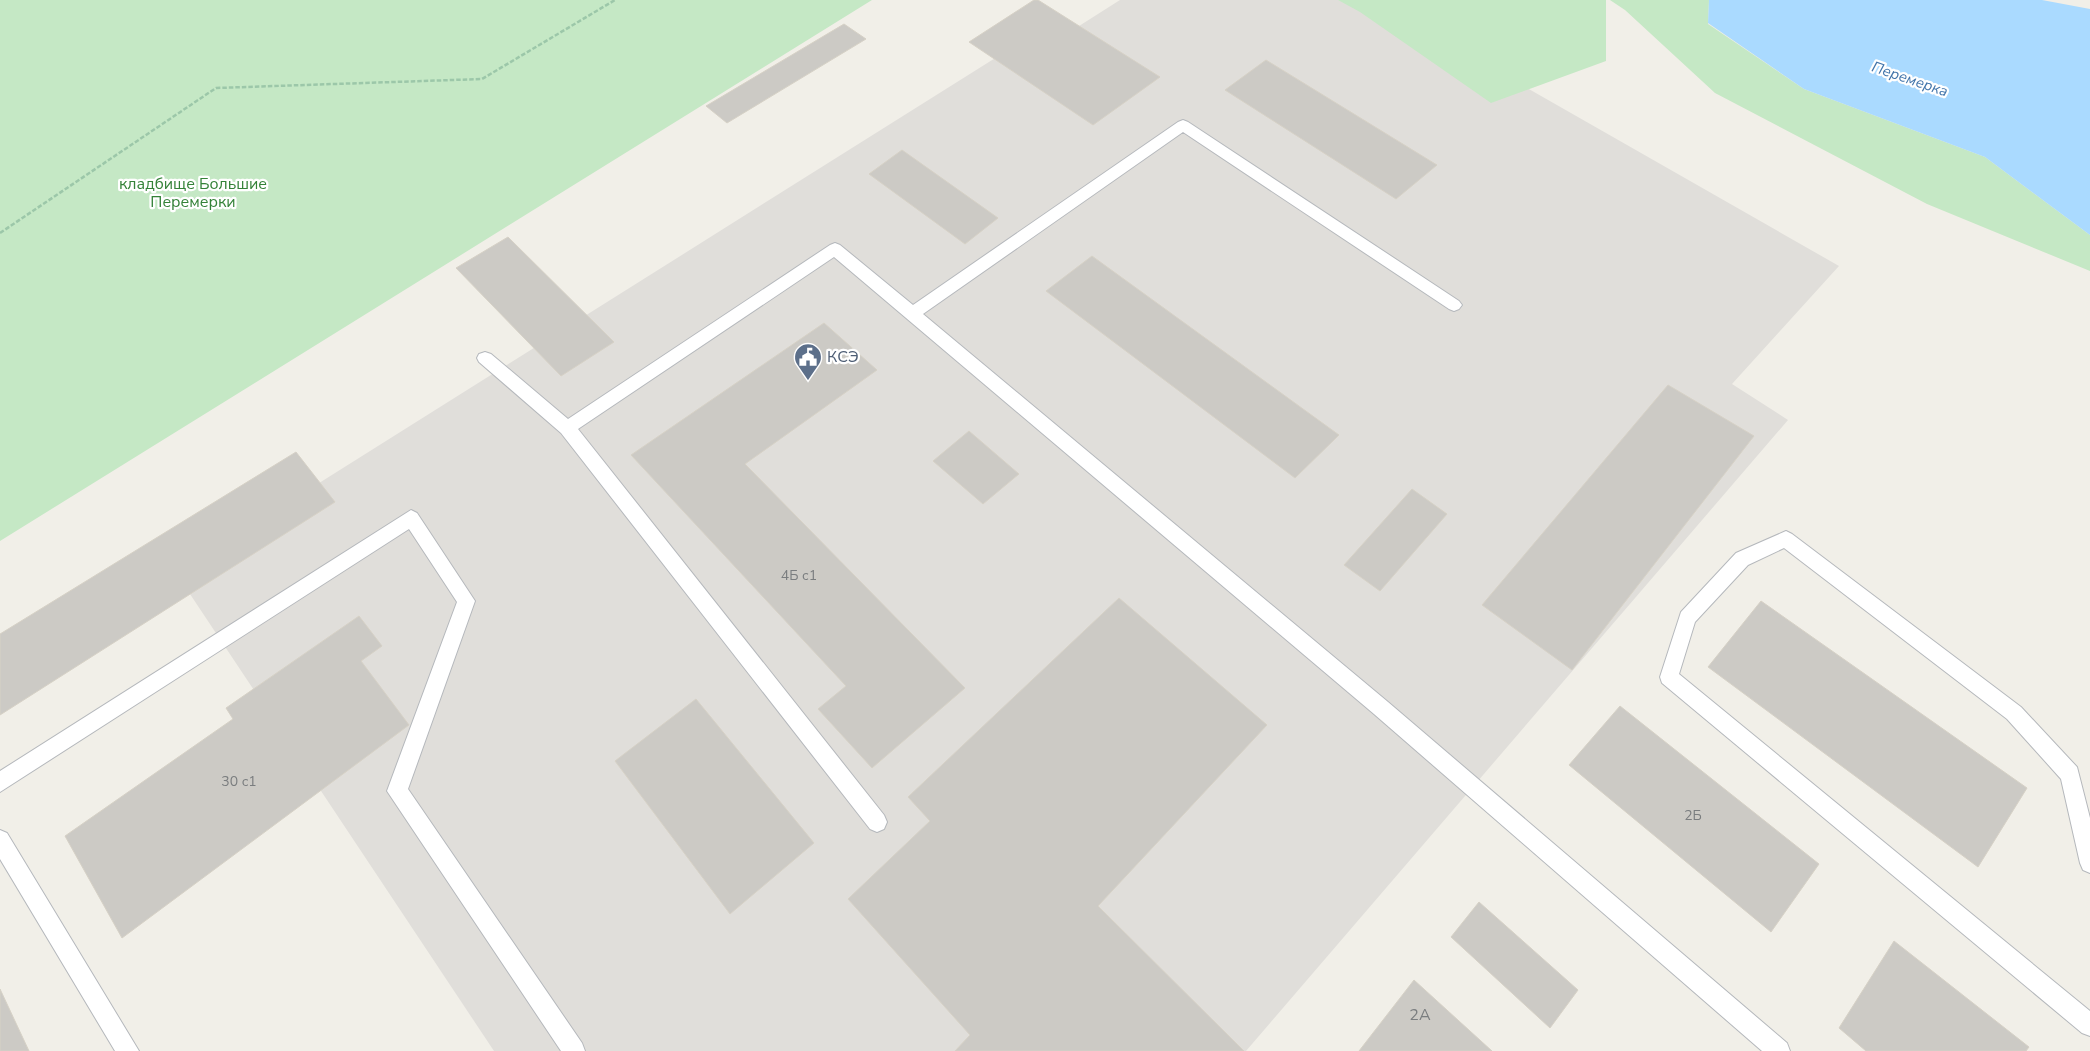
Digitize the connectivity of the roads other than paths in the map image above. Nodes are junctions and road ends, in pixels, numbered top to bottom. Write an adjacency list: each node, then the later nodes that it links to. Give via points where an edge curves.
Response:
1 (1454, 304): 2 (lane, via 1183,125)
2 (912, 314): 4 (lane, via 835,249); 12 (lane, via 1381,708)
3 (486, 358): 4 (lane)
4 (568, 428): 6 (lane)
5 (0, 782): 11 (lane, via 411,518 466,601 397,791)
6 (877, 822)
7 (0, 840): 10 (lane)
8 (2090, 863): 9 (lane, via 2070,774 2014,713 1786,539 1742,559 1687,618 1669,677)
9 (2090, 1025)
10 (128, 1051)
11 (574, 1051)
12 (1778, 1051)

